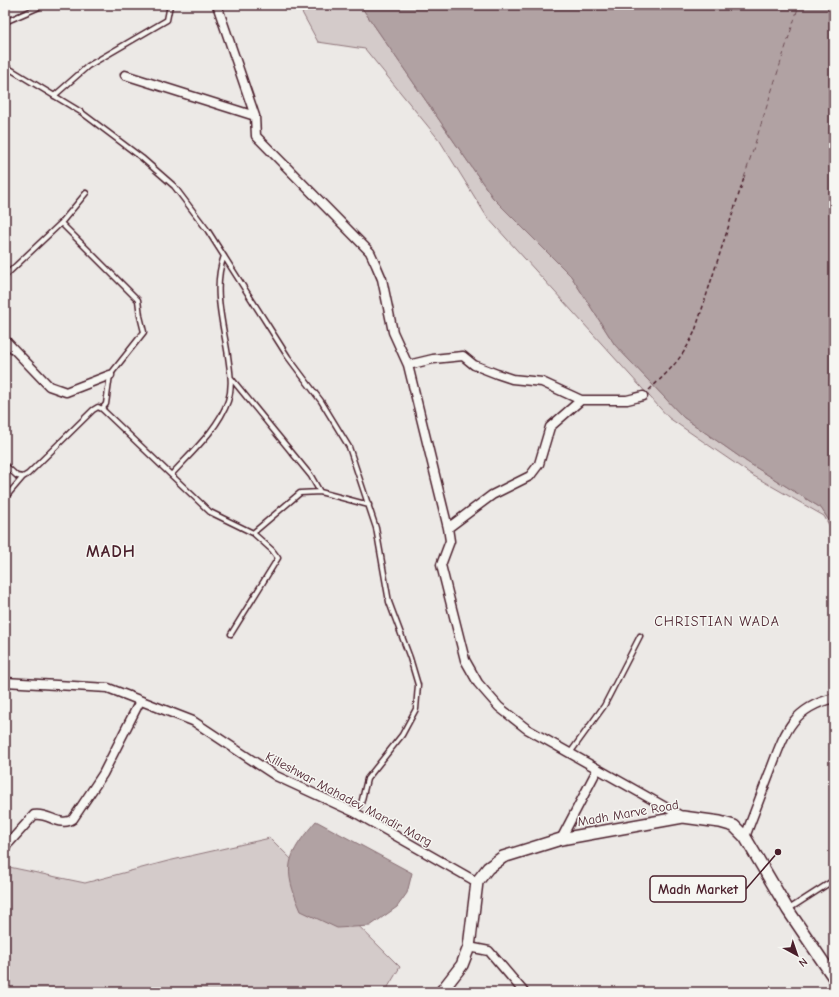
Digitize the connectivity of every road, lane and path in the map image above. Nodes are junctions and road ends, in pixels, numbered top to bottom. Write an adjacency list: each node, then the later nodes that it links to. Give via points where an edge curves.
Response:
1 (44, 5): 4 (lane)
2 (170, 5): 7 (lane, via 167,20 88,66)
3 (216, 5): 8 (street)
4 (5, 22)
5 (5, 66): 7 (lane)
6 (125, 75): 8 (street)
7 (54, 96): 12 (lane, via 81,112 174,186)
8 (256, 116): 15 (street, via 256,136 264,146 370,252 382,279 393,332)
9 (744, 178): 18 (path, via 688,346 680,359)
10 (86, 193): 11 (lane)
11 (61, 223): 13 (lane); 16 (lane, via 138,300 144,332)
12 (224, 256): 17 (lane, via 218,271 217,289); 26 (lane, via 288,357 321,401 348,447)
13 (5, 276)
14 (5, 340): 16 (street, via 49,386 66,392)
15 (408, 365): 19 (street, via 463,356 474,365 497,374 519,380 542,382); 27 (street)
16 (110, 374): 20 (lane, via 106,404)
17 (231, 378): 22 (lane, via 228,400 222,413 203,440); 24 (lane, via 311,476)
18 (642, 396): 19 (street, via 627,400)
19 (582, 400): 27 (street, via 550,426 539,464 530,476 492,496)
20 (102, 409): 22 (lane); 23 (lane, via 98,407 93,410)
21 (5, 465): 23 (lane, via 17,476)
22 (172, 474): 28 (lane, via 210,512)
23 (23, 477): 25 (lane)
24 (320, 492): 26 (lane); 28 (lane, via 300,493)
25 (5, 498)
26 (369, 505): 36 (lane, via 376,528 389,602 418,684 416,709 402,735 367,779 361,804)
27 (448, 528): 34 (street, via 450,540 441,565 465,660 478,683 499,707 527,729)
28 (253, 533): 29 (lane, via 278,558)
29 (231, 634)
30 (640, 636): 34 (lane, via 604,706)
31 (5, 682): 33 (street, Killeshwar Mahadev Mandir Marg, via 108,688)
32 (834, 698): 38 (street, via 808,707 787,729)
33 (140, 701): 36 (street, Killeshwar Mahadev Mandir Marg, via 193,721 276,776); 40 (street, via 103,774 73,819 62,822 39,814 34,815)
34 (569, 754): 35 (street)
35 (597, 770): 37 (street); 39 (street)
36 (354, 812): 42 (street, Killeshwar Mahadev Mandir Marg)
37 (683, 817): 38 (street, Madh Marve Road, via 734,826); 39 (street, Madh Marve Road)
38 (744, 837): 43 (street, Madh Marve Road)
39 (561, 839): 42 (street, Madh Marve Road, via 503,858 488,868)
40 (7, 845)
41 (834, 880): 43 (lane)
42 (477, 882): 44 (street)
43 (788, 910): 45 (street, Madh Marve Road)
44 (469, 947): 46 (street, via 462,965); 47 (street, via 489,952)
45 (834, 978)
46 (441, 992)
47 (524, 992)

